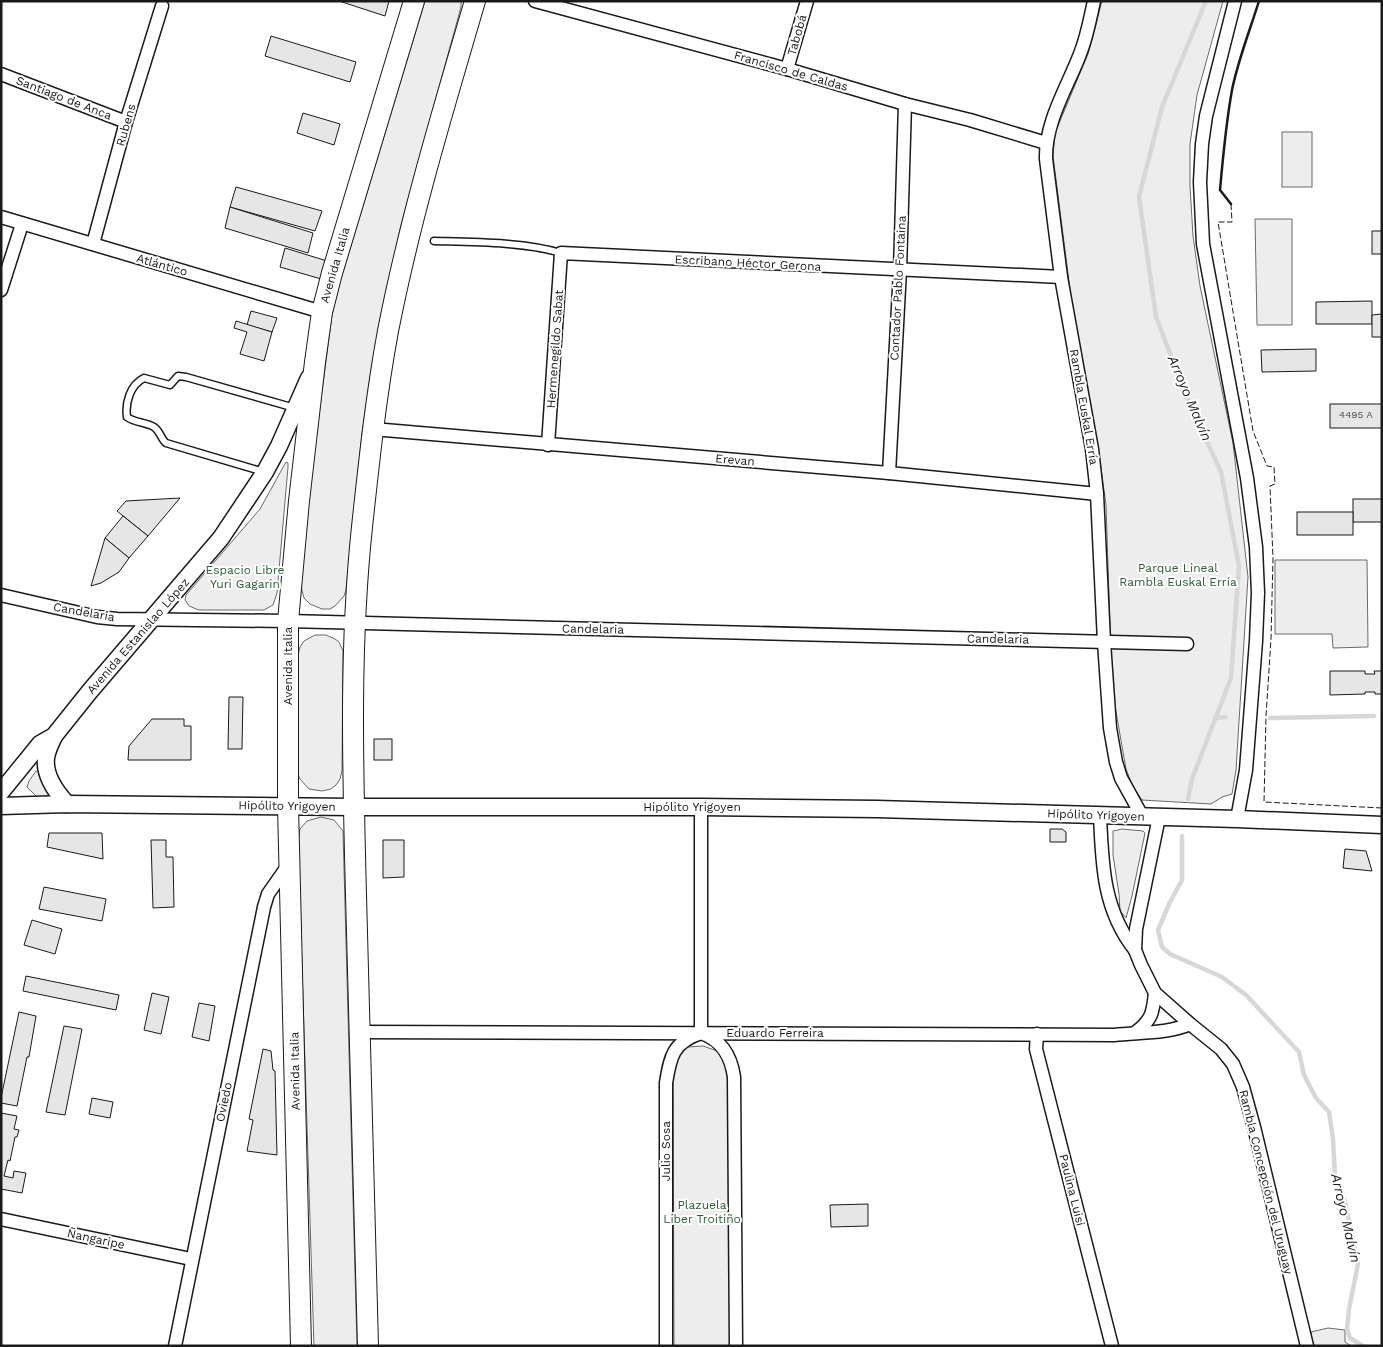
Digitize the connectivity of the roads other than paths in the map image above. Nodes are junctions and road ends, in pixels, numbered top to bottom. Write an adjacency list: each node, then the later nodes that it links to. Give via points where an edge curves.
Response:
1 (414, 1): 21 (main road, Avenida Italia)
2 (476, 1): 24 (main road, via 410,235 388,332)
3 (535, 1): 8 (street, Francisco de Caldas)
4 (807, 1): 8 (street, Tabobá)
5 (1094, 1): 12 (street, Rambla Euskal Erría, via 1080,54)
6 (1235, 1): 45 (street, via 1206,116 1200,182 1203,244 1247,478 1256,547 1256,641 1246,770)
7 (162, 6): 11 (street, Rubens)
8 (787, 69): 10 (street, Francisco de Caldas)
9 (1, 74): 11 (street, Santiago de Anca)
10 (905, 104): 12 (street, Francisco de Caldas); 18 (street, Contador Pablo Fontaina)
11 (126, 122): 16 (street, Rubens)
12 (1046, 143): 19 (street, Rambla Euskal Erría)
13 (1, 217): 14 (street, Atlántico)
14 (22, 224): 16 (street, Atlántico); 20 (street)
15 (434, 241): 17 (lane, Escribano Héctor Gerona, via 486,243)
16 (93, 244): 21 (street, Atlántico)
17 (561, 254): 18 (street, Escribano Héctor Gerona); 25 (street, Hermenegildo Sabat)
18 (900, 270): 19 (street, Escribano Héctor Gerona); 27 (street, Contador Pablo Fontaina)
19 (1062, 277): 28 (street, Rambla Euskal Erría)
20 (1, 290)
21 (322, 312): 22 (main road, Avenida Italia)
22 (315, 362): 23 (street, Avenida Estanislao López); 31 (main road, Avenida Italia, via 298,500)
23 (296, 408): 26 (street, Avenida Estanislao López); 26 (lane, via 186,377 178,376 170,385 144,378 134,386 128,400 127,417 154,427 166,444)
24 (373, 429): 25 (street, Erevan); 32 (main road)
25 (548, 445): 27 (street, Erevan)
26 (265, 472): 30 (street, Avenida Estanislao López, via 222,538)
27 (889, 473): 28 (street, Erevan)
28 (1098, 494): 33 (street, Rambla Euskal Erría)
29 (1, 595): 30 (street, Candelaria, via 97,617)
30 (153, 618): 31 (street, Candelaria); 35 (street, Avenida Estanislao López)
31 (288, 621): 32 (street, Candelaria); 39 (main road, Avenida Italia)
32 (354, 623): 33 (street, Candelaria); 40 (main road)
33 (1104, 642): 34 (street, Candelaria); 43 (street, Rambla Euskal Erría, via 1110,728 1116,762)
34 (1187, 644)
35 (54, 736): 36 (street, Avenida Estanislao López, via 40,744); 37 (street, via 46,769 54,788)
36 (1, 792)
37 (67, 804): 38 (street, Hipólito Yrigoyen); 39 (street, Hipólito Yrigoyen)
38 (1, 806)
39 (288, 806): 40 (street, Hipólito Yrigoyen); 47 (main road, Avenida Italia)
40 (354, 807): 41 (street, Hipólito Yrigoyen); 51 (main road)
41 (701, 807): 42 (street, Hipólito Yrigoyen); 53 (street)
42 (1100, 815): 43 (street, Hipólito Yrigoyen); 48 (street, Rambla Concepción del Uruguay, via 1102,865 1115,919)
43 (1142, 816): 44 (street, Hipólito Yrigoyen)
44 (1159, 817): 45 (street, Hipólito Yrigoyen); 48 (street, Rambla Concepción del Uruguay, via 1136,929)
45 (1237, 819): 46 (street, Hipólito Yrigoyen)
46 (1382, 825)
47 (290, 864): 56 (street, Oviedo, via 268,894 264,907); 58 (main road, Avenida Italia)
48 (1136, 950): 49 (street, Rambla Concepción del Uruguay)
49 (1155, 993): 50 (street, Rambla Concepción del Uruguay); 52 (street, via 1154,1010)
50 (1190, 1024): 52 (street, Eduardo Ferreira); 63 (street, Rambla Concepción del Uruguay, via 1221,1049 1233,1064 1243,1087)
51 (359, 1032): 53 (street, Eduardo Ferreira); 59 (main road)
52 (1136, 1032): 54 (street, Eduardo Ferreira, via 1114,1035)
53 (700, 1033): 54 (street, Eduardo Ferreira); 60 (street, Julio Sosa, via 686,1038 679,1045 673,1054 666,1083); 61 (street, via 717,1041 728,1053 734,1077)
54 (1037, 1034): 62 (street, Paulina Luisi, via 1036,1049)
55 (1, 1219): 56 (street, Ñangaripe)
56 (191, 1259): 57 (street, Oviedo)
57 (175, 1346)
58 (301, 1346)
59 (368, 1346)
60 (666, 1346)
61 (736, 1346)
62 (1112, 1346)
63 (1307, 1346)

